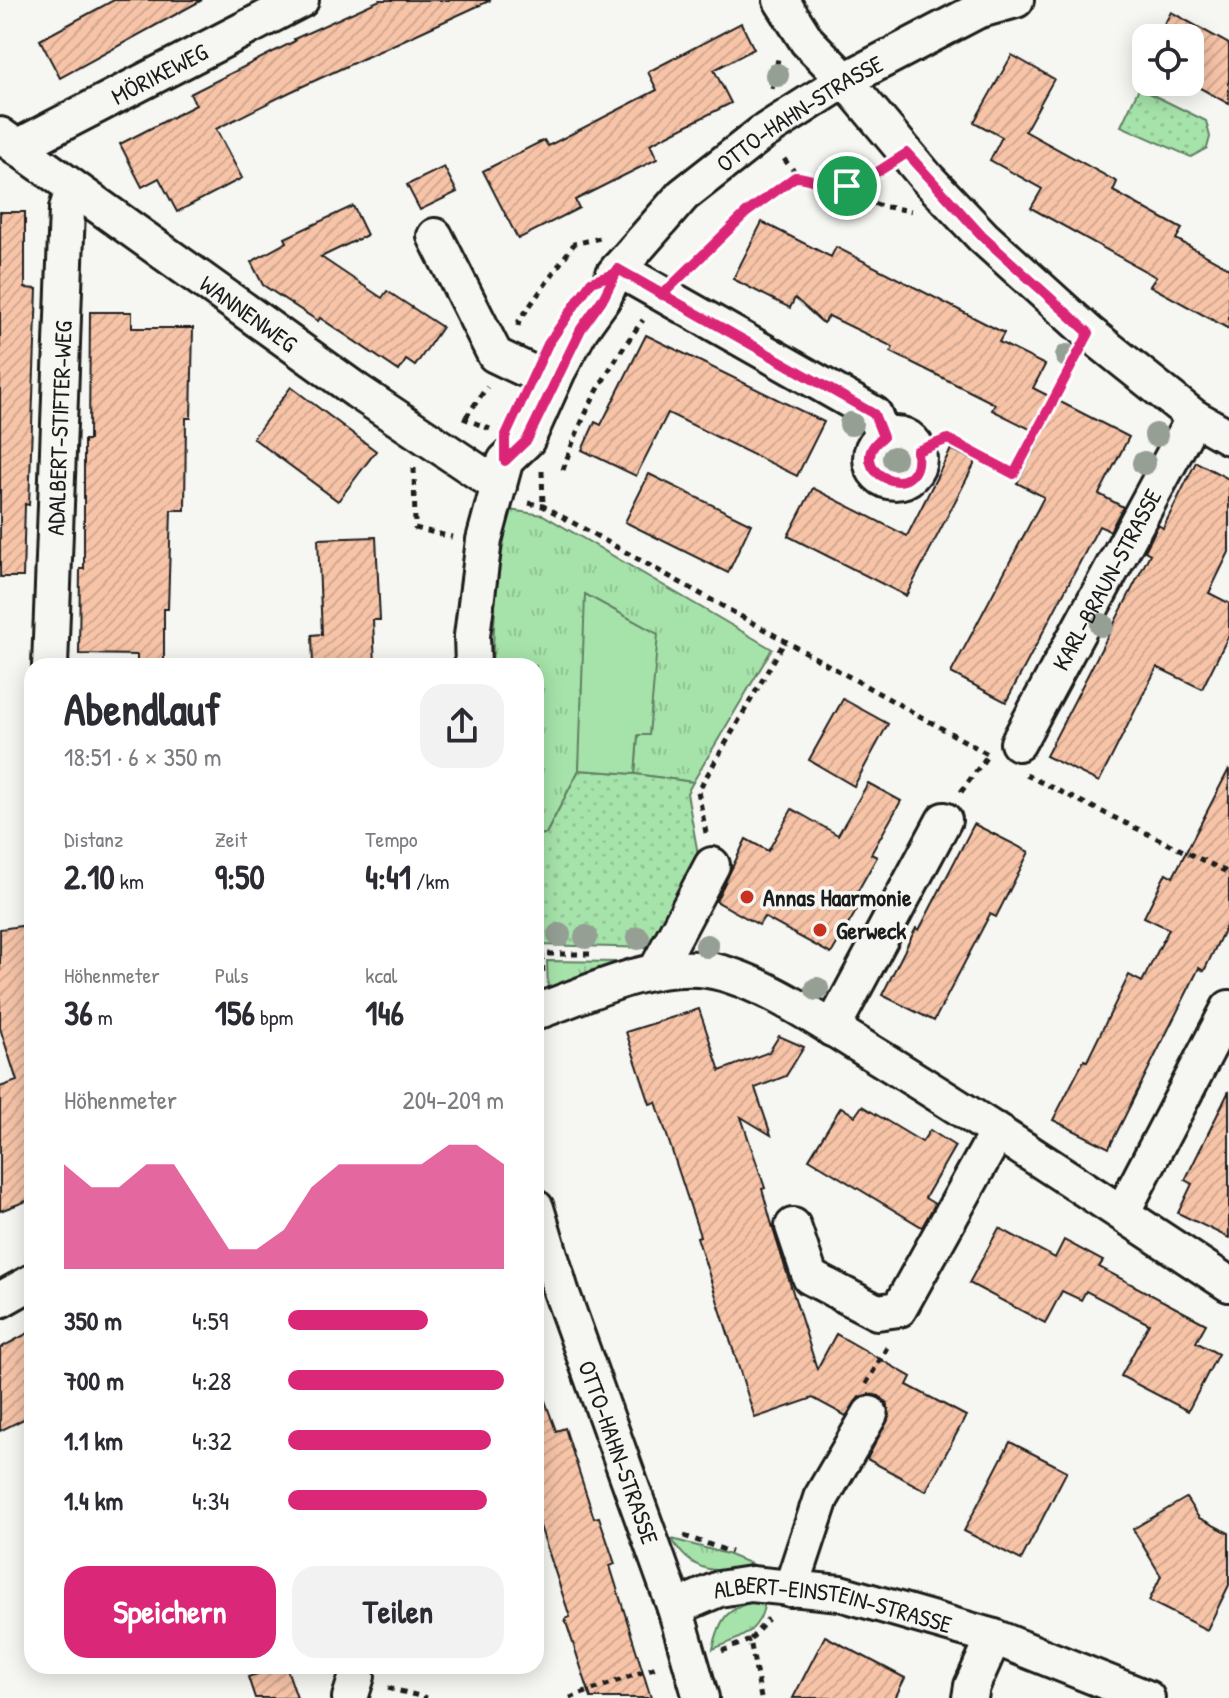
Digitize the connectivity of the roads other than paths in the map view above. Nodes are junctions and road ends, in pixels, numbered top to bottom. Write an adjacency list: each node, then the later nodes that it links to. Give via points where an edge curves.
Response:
1 (301, 0): 5 (street, MÖRIKEWEG)
2 (781, 0): 4 (street, via 807,41)
3 (1016, 0): 4 (street, OTTO-HAHN-STRASSE, via 977,11)
4 (845, 80): 8 (street, OTTO-HAHN-STRASSE, via 762,133 683,195); 10 (street, via 983,237 1089,333)
5 (8, 141): 6 (street, WANNENWEG)
6 (73, 189): 13 (street, WANNENWEG, via 357,391); 14 (street, ADALBERT-STIFTER-WEG, via 67,209)
7 (435, 236): 9 (street, via 495,355)
8 (616, 272): 9 (street, OTTO-HAHN-STRASSE, via 591,282); 12 (street, via 874,414 883,437 904,436); 13 (street, OTTO-HAHN-STRASSE, via 558,371 527,440)
9 (533, 373): 13 (street, OTTO-HAHN-STRASSE, via 505,437)
10 (1194, 417): 11 (street); 16 (street, KARL-BRAUN-STRASSE)
11 (1229, 437)
12 (917, 451)
13 (502, 474): 15 (street, OTTO-HAHN-STRASSE, via 484,540)
14 (50, 658)
15 (473, 658)
16 (1005, 757)
17 (944, 820): 22 (street)
18 (712, 865): 19 (street)
19 (657, 969): 21 (street); 22 (street, via 701,969 742,978)
20 (1229, 1008): 24 (street)
21 (544, 1009)
22 (832, 1029): 23 (street)
23 (998, 1131): 24 (street); 25 (street, via 899,1309 877,1312 810,1277)
24 (1122, 1213): 27 (street)
25 (793, 1226)
26 (544, 1235): 32 (street, OTTO-HAHN-STRASSE)
27 (1229, 1284)
28 (24, 1286): 29 (street)
29 (0, 1300)
30 (870, 1414): 31 (street, via 821,1498)
31 (783, 1588): 32 (street, ALBERT-EINSTEIN-STRASSE, via 751,1584 719,1589); 33 (street, ALBERT-EINSTEIN-STRASSE, via 840,1593)
32 (675, 1608): 34 (street, OTTO-HAHN-STRASSE)
33 (994, 1637): 35 (street); 36 (street, ALBERT-EINSTEIN-STRASSE)
34 (701, 1698)
35 (970, 1698)
36 (1147, 1698)

